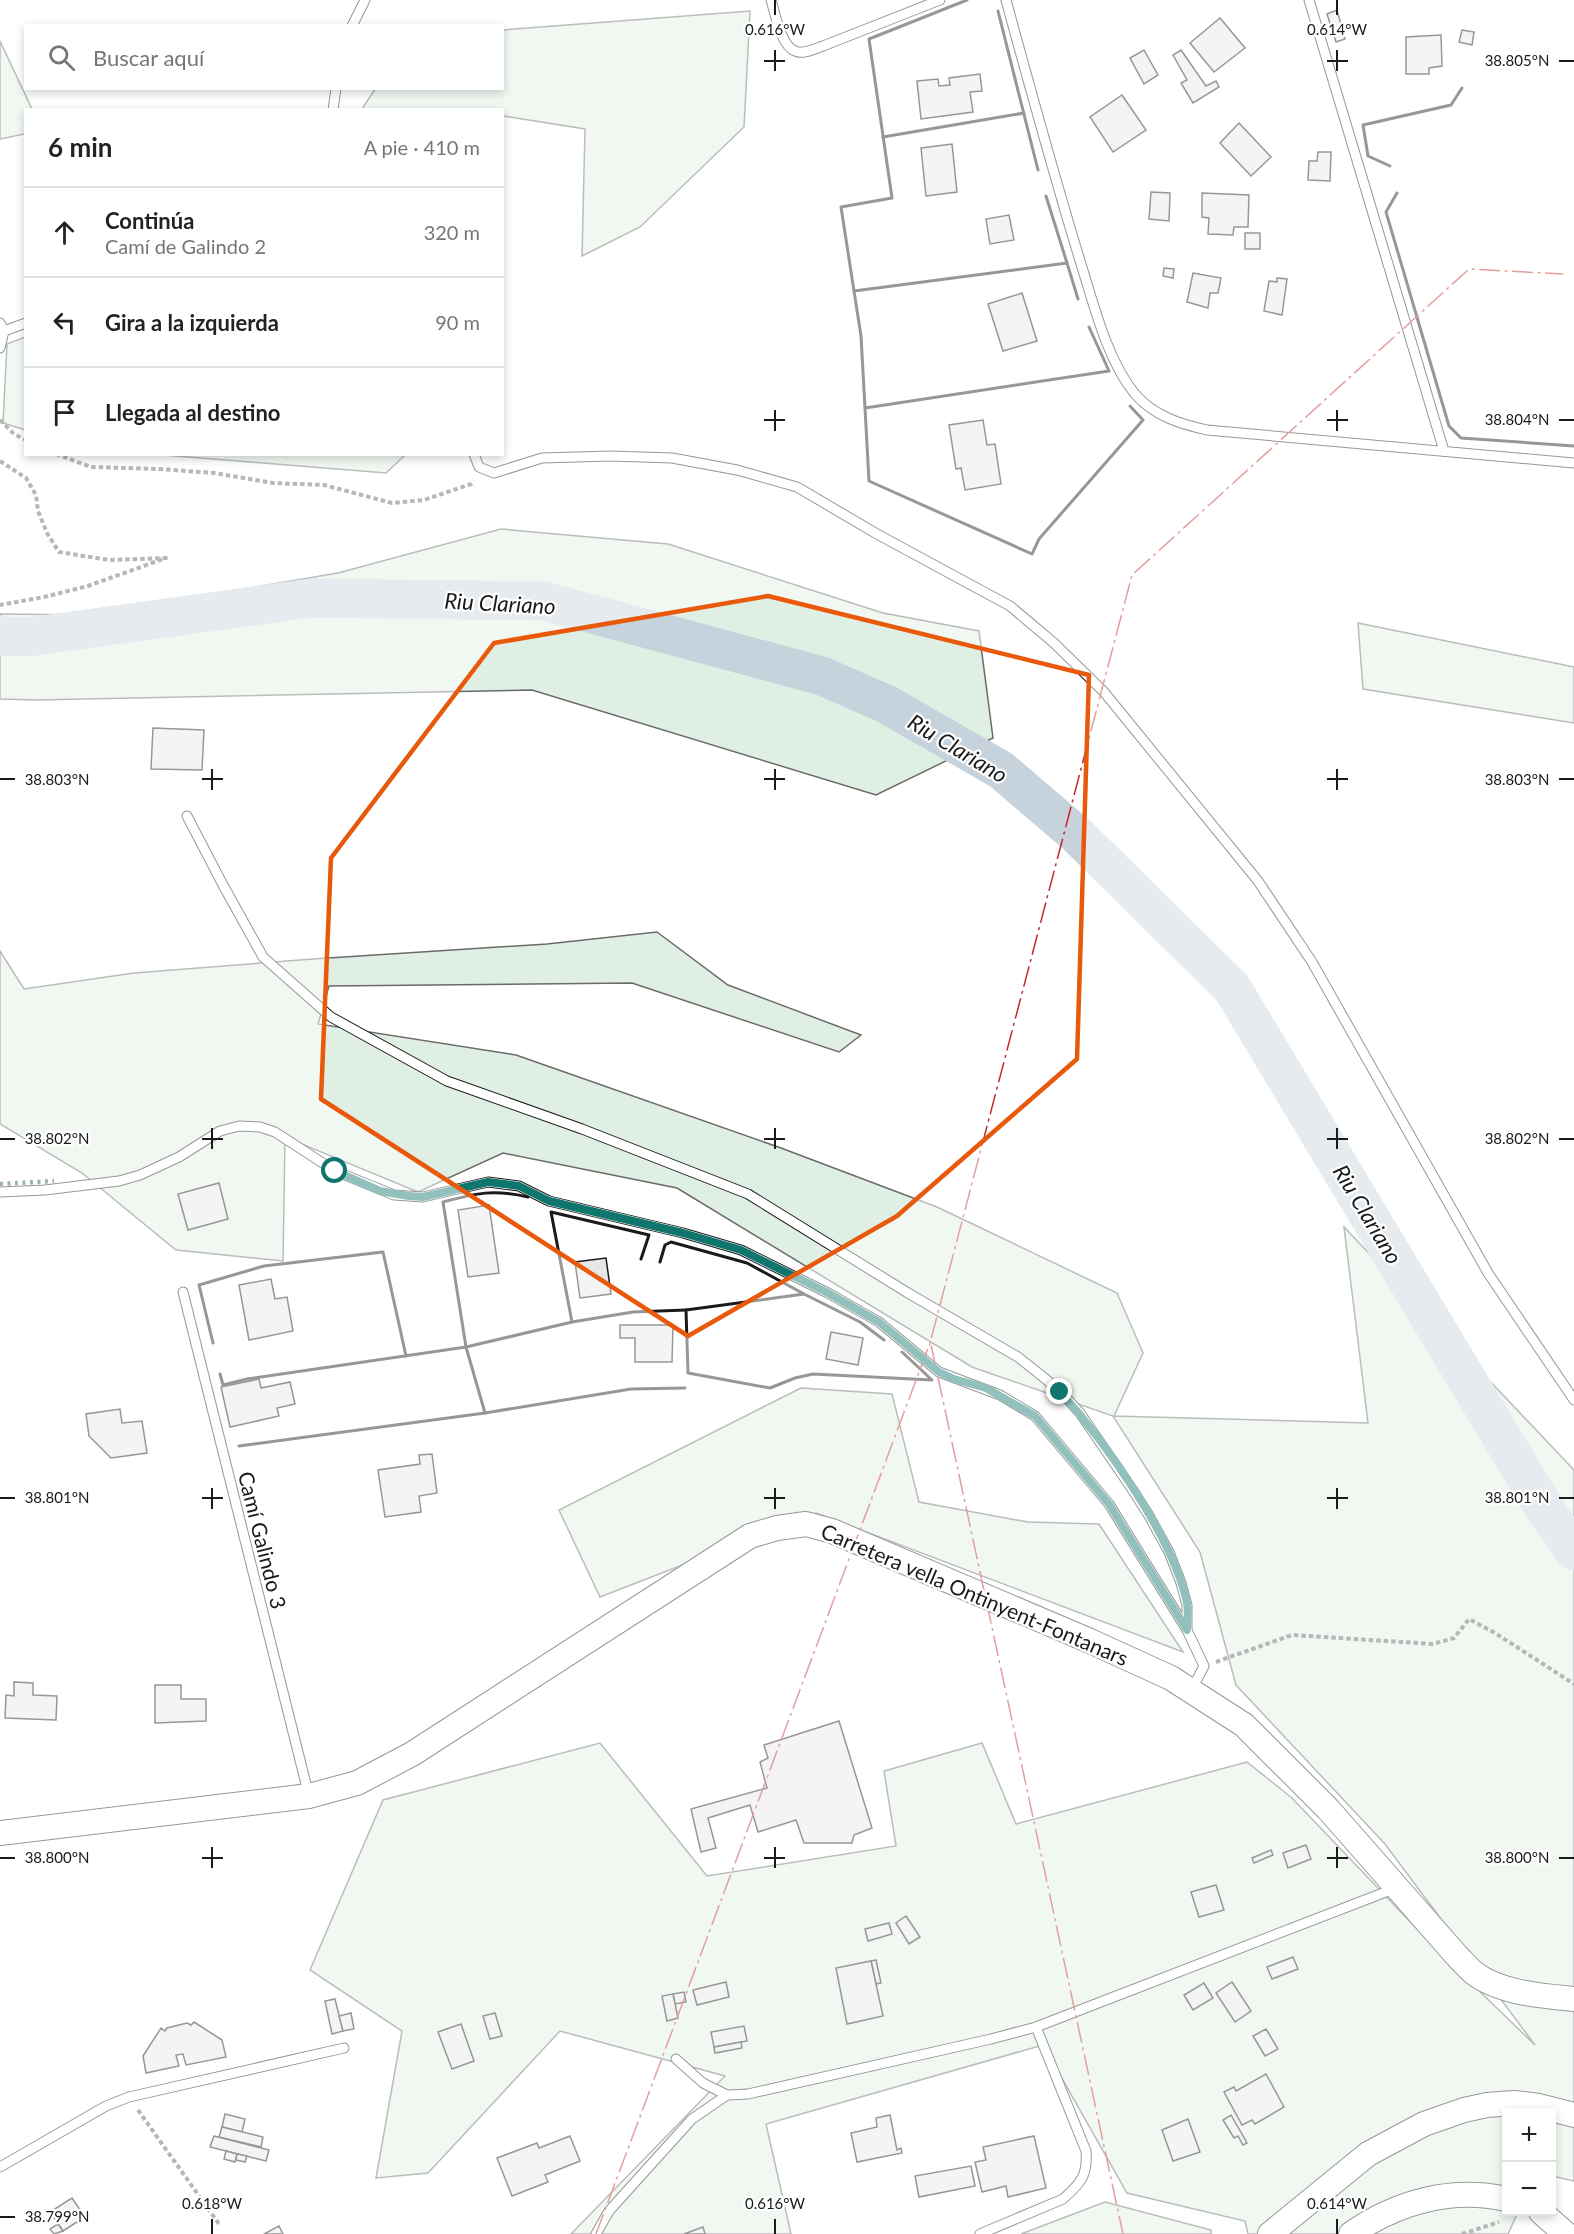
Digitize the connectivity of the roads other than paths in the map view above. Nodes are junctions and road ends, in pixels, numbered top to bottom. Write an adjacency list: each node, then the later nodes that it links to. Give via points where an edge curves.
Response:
1 (365, 0): 6 (lane)
2 (771, 0): 3 (lane, via 787,47 806,52)
3 (940, 0)
4 (1006, 0): 10 (lane, via 1057,188 1101,326 1136,394 1163,416 1207,430)
5 (1309, 0): 10 (lane)
6 (353, 24)
7 (24, 323): 8 (lane)
8 (1, 329): 9 (lane)
9 (0, 348)
10 (1444, 451): 12 (lane)
11 (475, 456): 16 (lane, via 479,467 494,473 542,458 672,458 737,470 797,487 1010,606 1054,643 1104,692 1258,881 1312,962 1488,1273)
12 (1574, 463)
13 (187, 816): 17 (lane, via 263,957 331,1017 447,1081 748,1194 1037,1372 1080,1413 1148,1514 1181,1583 1187,1605)
14 (0, 1192): 17 (lane, via 45,1190 140,1176 220,1131 239,1126 260,1127 335,1171 394,1195 423,1197 488,1182 519,1186 549,1201 741,1250 879,1322 939,1372 986,1388 1035,1416 1109,1504)
15 (183, 1292): 19 (lane, Camí Galindo 3)
16 (1574, 1400)
17 (1187, 1630): 18 (lane, via 1204,1666)
18 (1191, 1691): 19 (street, Carretera vella Ontinyent-Fontanars, via 1090,1641 832,1531 806,1524 750,1536 412,1755 357,1783); 21 (street, Carretera vella Ontinyent-Fontanars, via 1244,1725 1328,1809)
19 (309, 1796): 20 (street, Carretera vella Ontinyent-Fontanars)
20 (0, 1833)
21 (1397, 1887): 22 (street, Carretera vella Ontinyent-Fontanars, via 1475,1973 1511,1988); 23 (lane)
22 (1574, 1999)
23 (1036, 2026): 26 (lane, via 991,2040 760,2092); 32 (lane, via 1086,2151 1087,2167 1063,2199)
24 (344, 2048): 28 (lane, via 129,2097 106,2106)
25 (676, 2059): 26 (lane, via 703,2083)
26 (727, 2095): 31 (lane, via 692,2119 609,2211)
27 (1574, 2115): 33 (street, via 1514,2103 1464,2110 1424,2124 1368,2154)
28 (0, 2167)
29 (1502, 2199): 34 (street, via 1433,2197 1381,2216)
30 (1546, 2216): 35 (street)
31 (596, 2234)
32 (980, 2234)
33 (1270, 2234)
34 (1351, 2234)
35 (1566, 2234)

